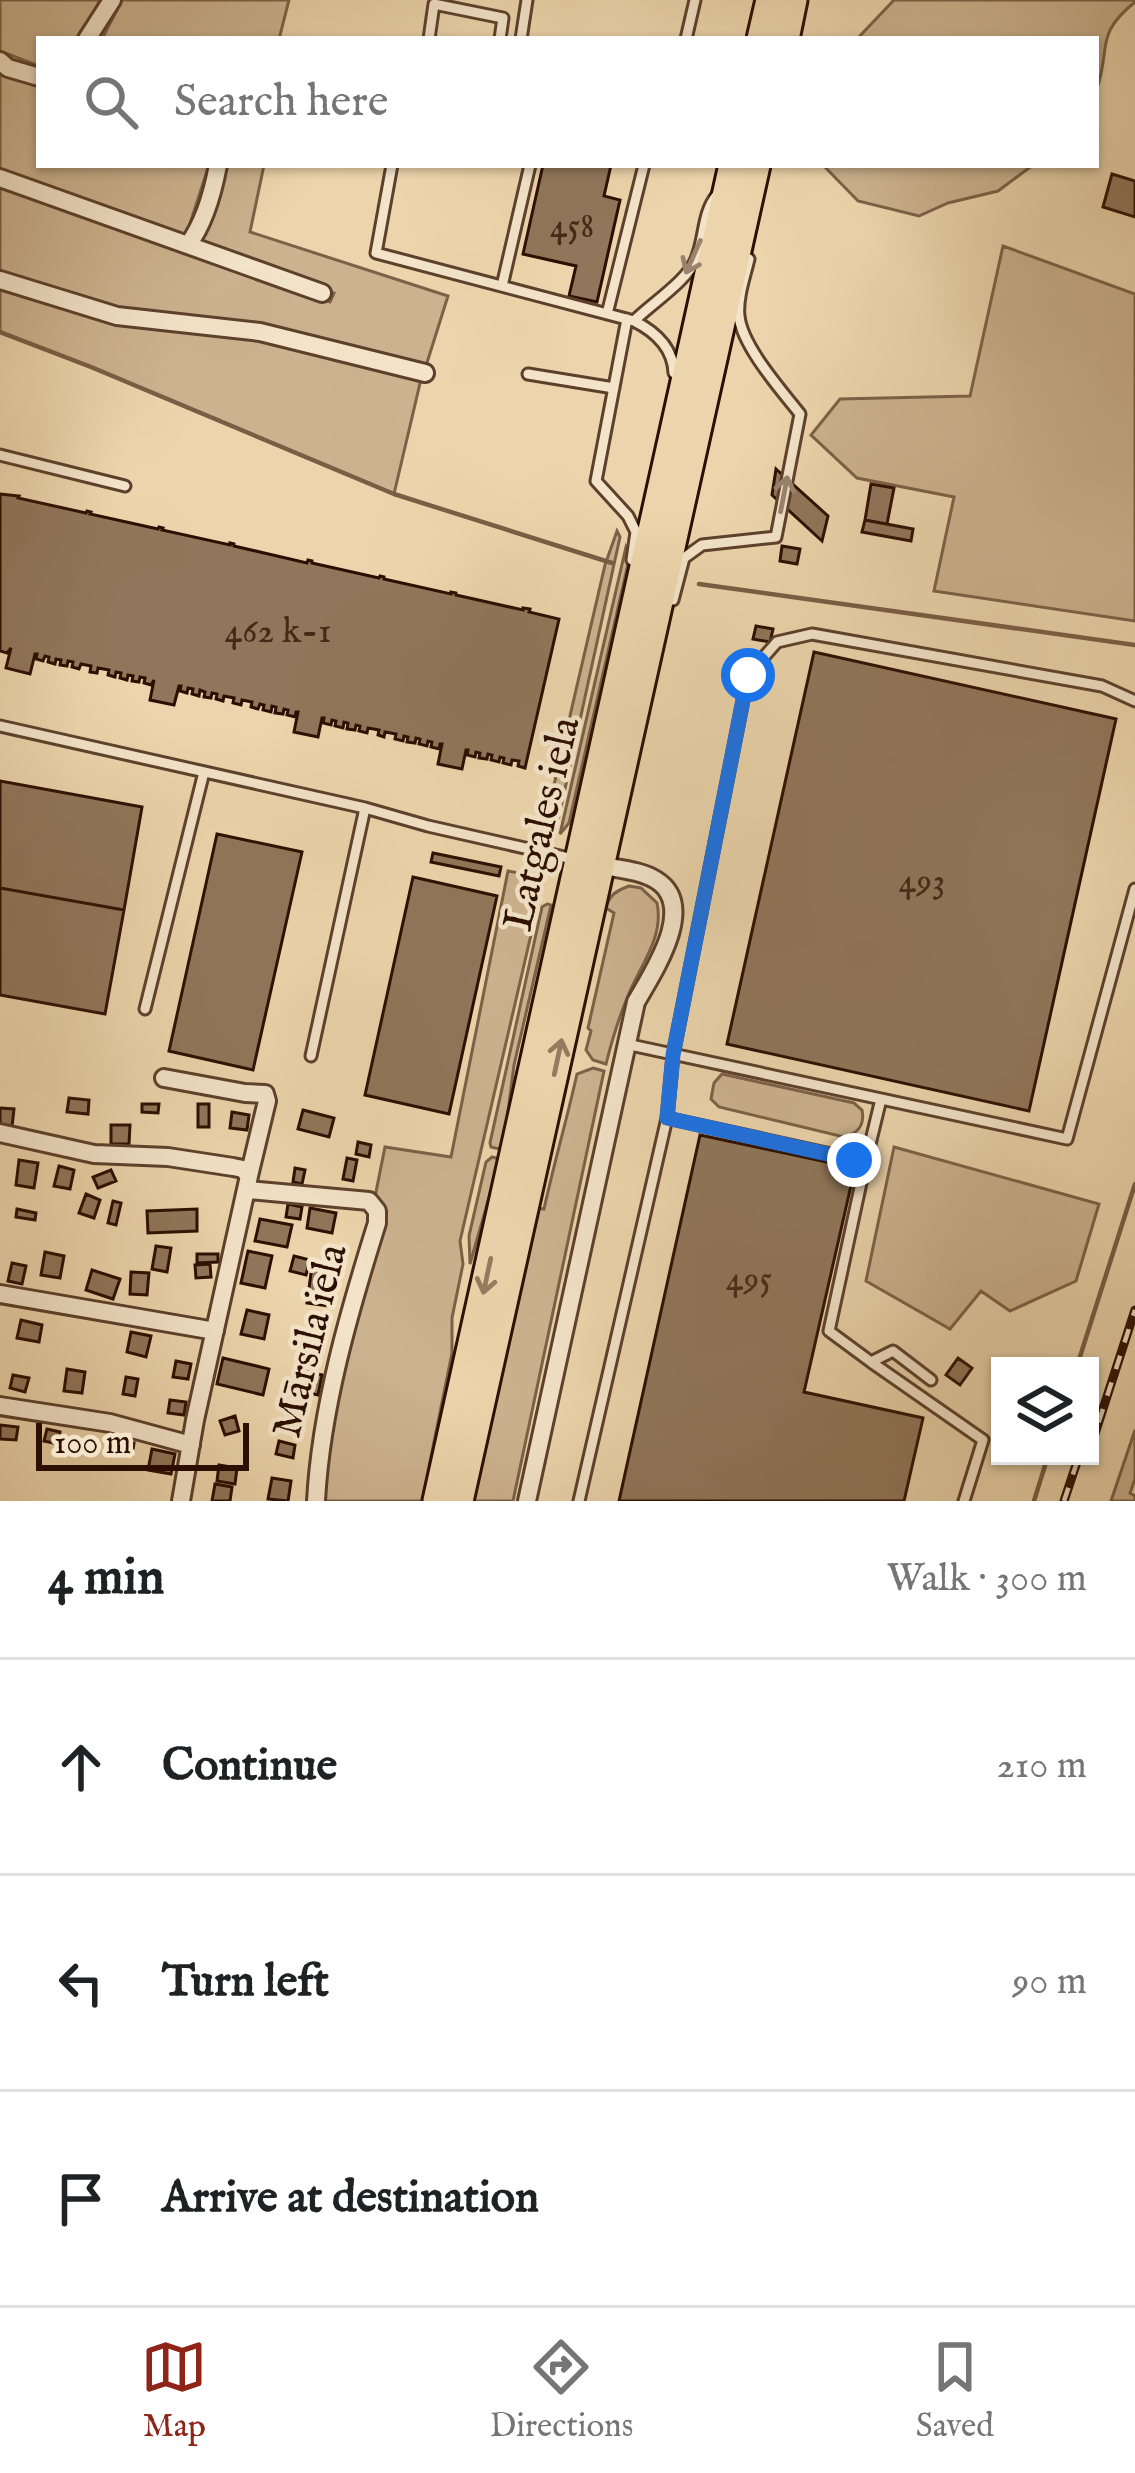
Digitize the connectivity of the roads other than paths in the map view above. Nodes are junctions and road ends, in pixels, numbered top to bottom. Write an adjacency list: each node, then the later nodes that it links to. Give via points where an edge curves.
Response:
1 (112, 0): 6 (street)
2 (527, 0): 9 (lane)
3 (695, 0): 10 (lane)
4 (770, 0): 11 (highway)
5 (794, 0): 12 (highway)
6 (90, 36)
7 (429, 36): 8 (lane, via 434,4 503,18)
8 (500, 36)
9 (521, 36)
10 (687, 36)
11 (762, 36)
12 (786, 36)
13 (0, 61): 14 (street)
14 (36, 76)
15 (218, 168): 24 (street)
16 (391, 168): 27 (lane, via 376,253)
17 (529, 168): 27 (lane)
18 (643, 168): 29 (lane)
19 (758, 168): 46 (highway, Latgales iela)
20 (760, 168): 23 (lane, Latgales iela)
21 (732, 172): 30 (lane, one-way to 30, via 709,205 695,262); 37 (highway, Latgales iela)
22 (0, 178): 24 (street)
23 (761, 199)
24 (188, 245): 28 (street)
25 (751, 248): 40 (lane, one-way to 25, via 684,558 702,545 776,537 800,414 744,333 739,310)
26 (0, 280): 31 (street, via 117,316 260,332)
27 (502, 286): 29 (lane)
28 (322, 293)
29 (607, 314): 30 (lane)
30 (631, 320): 33 (lane); 34 (lane, via 669,351)
31 (425, 373)
32 (528, 374): 33 (lane)
33 (614, 388): 39 (lane, via 596,481 637,532)
34 (670, 391)
35 (665, 414): 37 (lane)
36 (0, 454): 38 (lane)
37 (669, 458): 43 (highway, Latgales iela)
38 (125, 486)
39 (628, 581)
40 (669, 614)
41 (618, 625): 43 (lane)
42 (664, 634): 46 (lane, Latgales iela, via 645,716)
43 (621, 670): 49 (highway, Latgales iela)
44 (1135, 701): 53 (lane, via 1102,686 812,634 777,642 748,675)
45 (0, 726): 47 (lane)
46 (626, 749): 49 (highway, Latgales iela)
47 (204, 772): 48 (lane); 51 (lane)
48 (365, 808): 49 (lane); 54 (lane)
49 (589, 862): 52 (street, via 646,876 672,897 665,950 636,1002); 69 (highway, Latgales iela, one-way to 69); 70 (highway, Latgales iela, one-way to 49, via 535,1201)
50 (1135, 889): 56 (lane, via 1067,1139)
51 (145, 1009)
52 (626, 1044): 53 (lane); 71 (street)
53 (673, 1055): 56 (lane); 57 (lane)
54 (311, 1056)
55 (164, 1078): 60 (street, via 265,1094)
56 (881, 1099): 59 (lane)
57 (667, 1118): 59 (lane, via 854,1160); 72 (lane)
58 (0, 1133): 60 (street, via 94,1154 233,1166)
59 (864, 1169): 63 (lane, via 829,1331)
60 (248, 1183): 62 (street); 68 (street, Mārsila iela, via 369,1201 376,1211)
61 (0, 1294): 62 (street)
62 (215, 1331): 66 (street)
63 (872, 1362): 64 (lane, via 893,1351); 73 (lane, via 983,1441)
64 (931, 1380)
65 (0, 1406): 66 (street)
66 (191, 1444): 67 (street)
67 (181, 1501)
68 (316, 1501)
69 (437, 1501)
70 (459, 1501)
71 (527, 1501)
72 (579, 1501)
73 (964, 1501)

